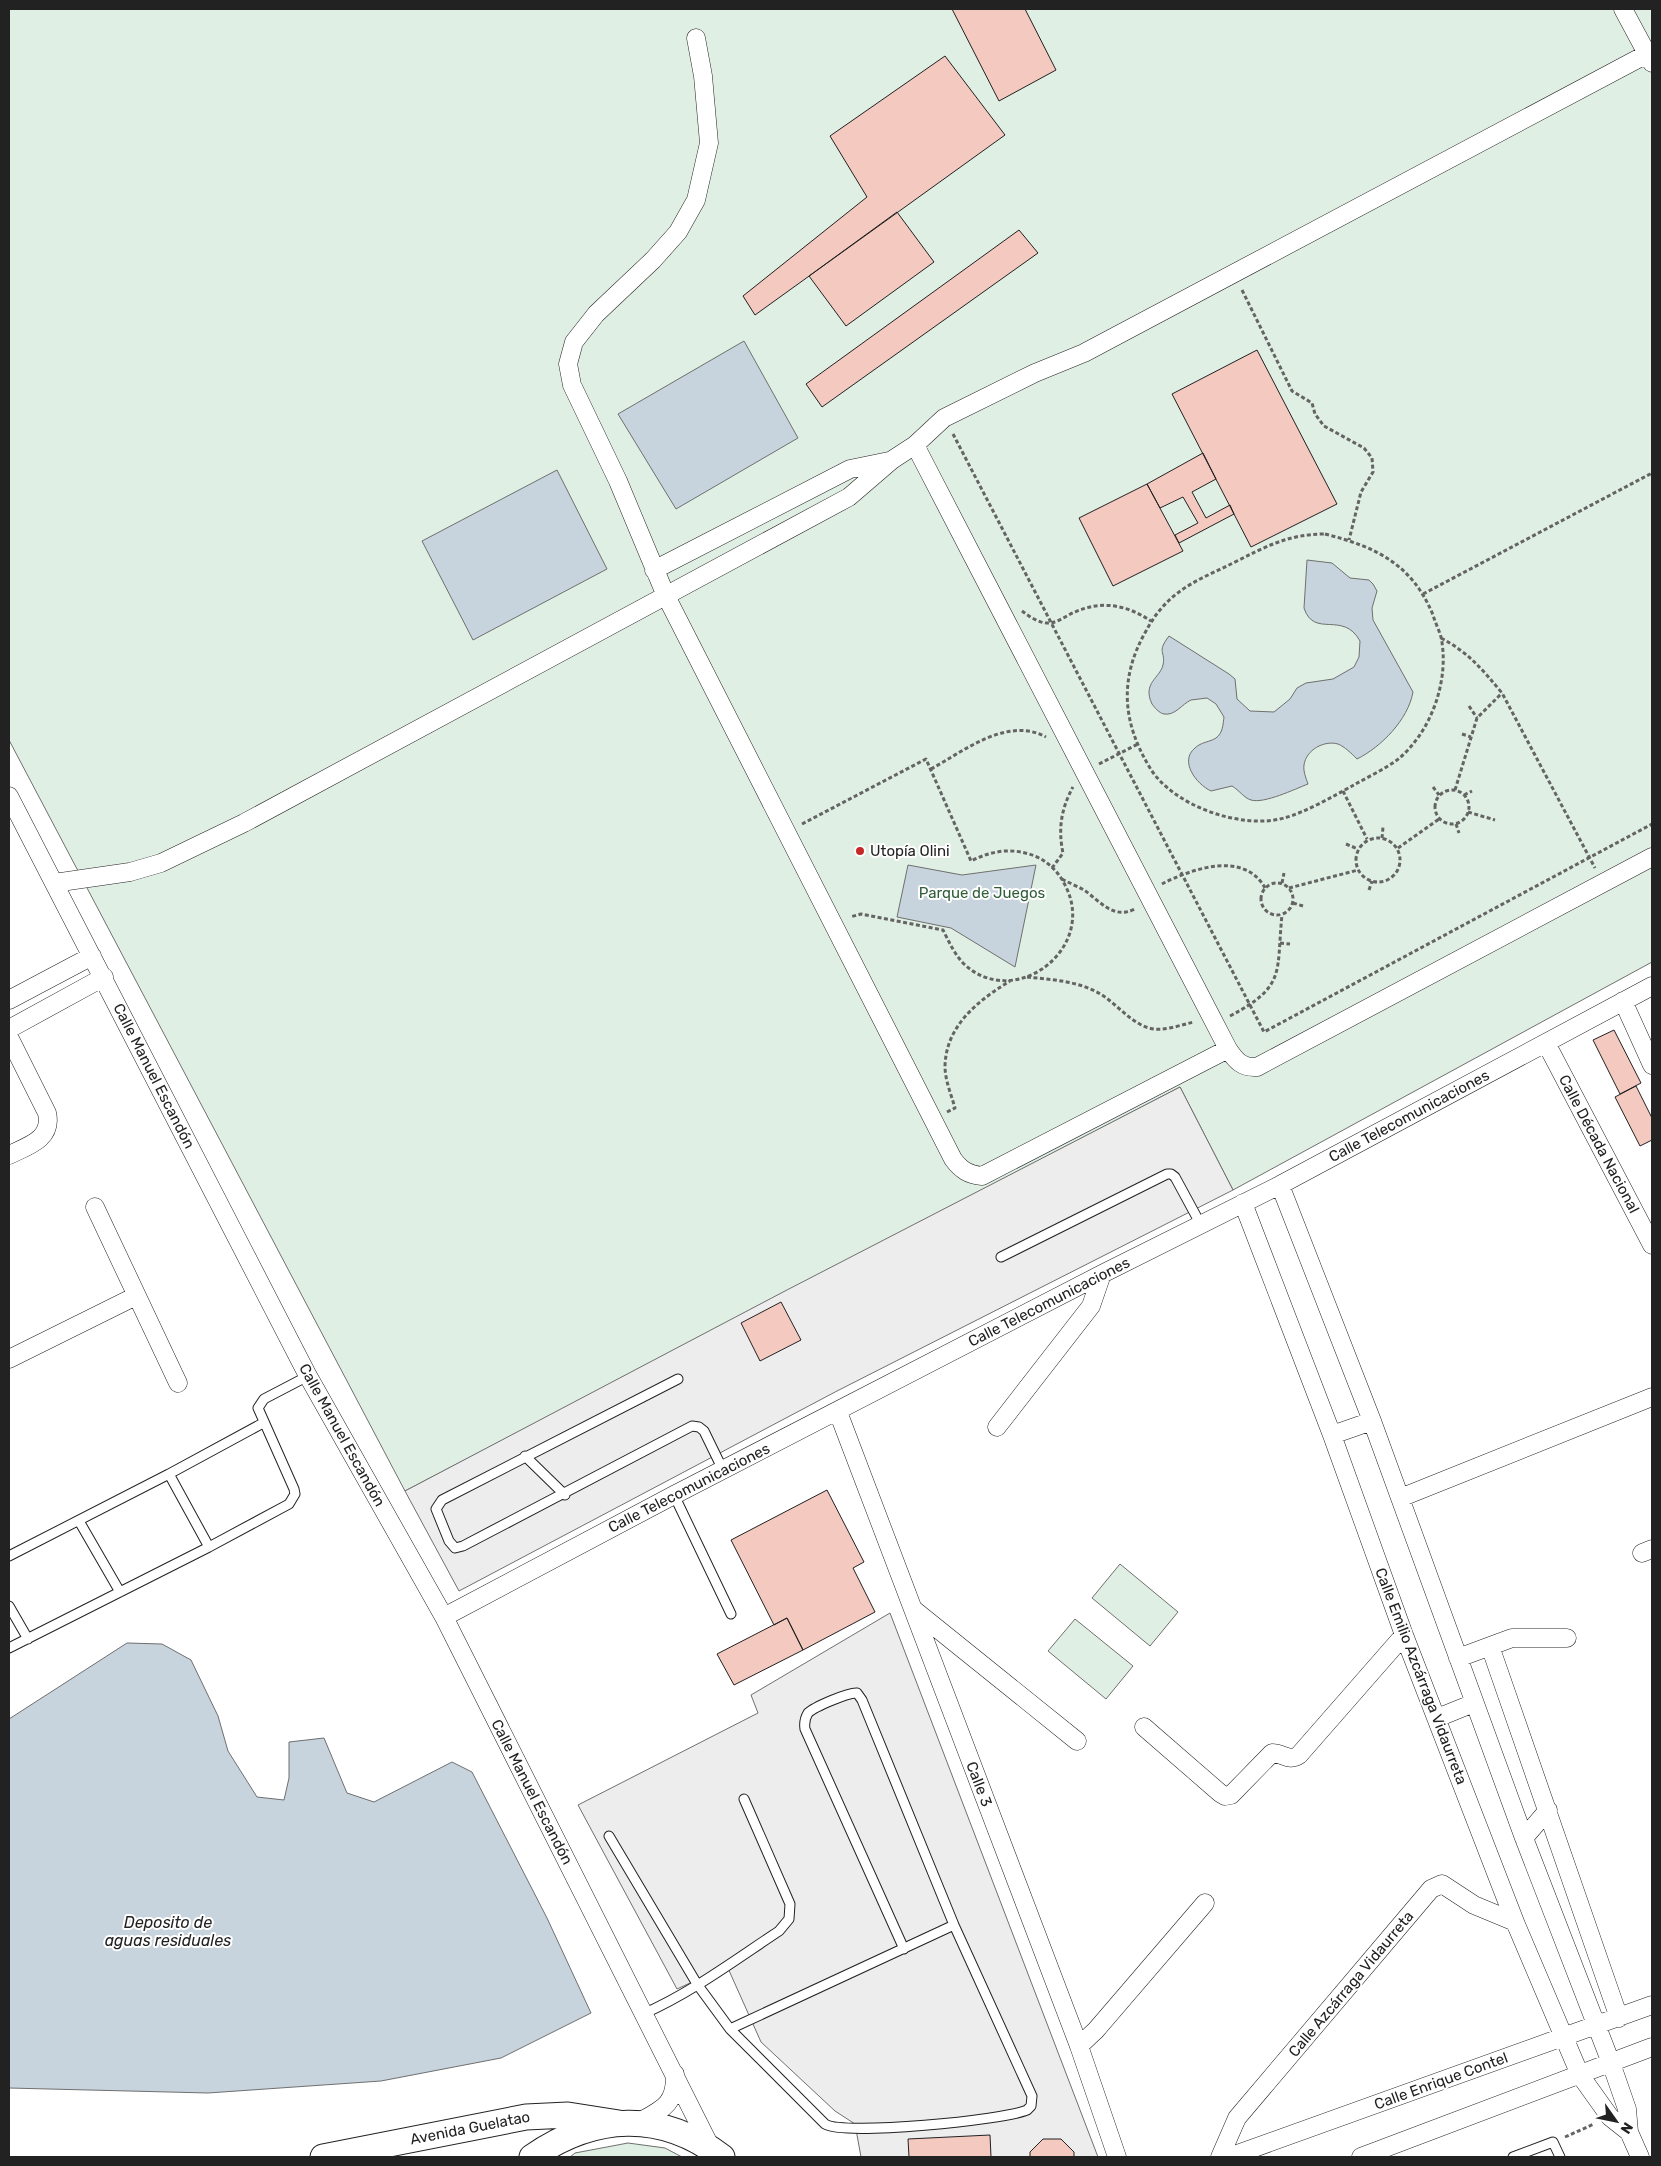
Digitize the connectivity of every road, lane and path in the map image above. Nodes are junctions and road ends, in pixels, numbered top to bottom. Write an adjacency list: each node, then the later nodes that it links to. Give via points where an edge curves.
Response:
1 (1623, 9): 3 (street)
2 (696, 38): 10 (street, via 709,143 696,200 678,232 596,314 574,342 568,364 572,385 618,481)
3 (1650, 58): 4 (street)
4 (1234, 274): 5 (street, via 1084,353); 9 (path, via 1292,391 1312,403 1324,426 1364,448 1372,458 1373,472 1361,492)
5 (944, 418): 6 (street); 15 (path)
6 (915, 445): 7 (street); 13 (street)
7 (892, 460): 10 (street, via 850,469); 12 (street, via 849,497)
8 (1652, 473): 11 (path)
9 (1349, 540): 11 (path, via 1396,564); 14 (path, via 1313,534 1276,542 1178,592)
10 (654, 570): 12 (street)
11 (1423, 594): 16 (path)
12 (666, 596): 40 (street); 55 (street, via 195,848 130,872)
13 (1003, 614): 15 (path, via 1017,607 1040,622); 26 (street)
14 (1151, 621): 15 (path, via 1124,606 1106,604 1082,609); 23 (path, via 1138,645 1129,673 1126,704)
15 (1050, 623): 24 (path)
16 (1441, 637): 17 (path, via 1461,648); 29 (path, via 1438,697 1423,728 1396,761)
17 (1502, 692): 19 (path); 47 (path)
18 (1469, 706): 19 (path)
19 (1477, 718): 21 (path)
20 (1462, 734): 21 (path)
21 (1471, 737): 28 (path)
22 (1049, 739): 25 (path, via 1017,730 1005,732)
23 (1138, 744): 24 (path); 29 (path, via 1162,783 1194,805 1231,818 1260,821 1286,818)
24 (1118, 754): 26 (path); 52 (path)
25 (931, 769): 40 (path, via 926,759); 49 (path, via 971,861 997,851 1011,850 1040,859)
26 (1085, 772): 49 (path, via 1067,797 1060,820 1063,853); 61 (street)
27 (1433, 787): 31 (path)
28 (1455, 790): 31 (path); 32 (path)
29 (1343, 791): 43 (path)
30 (1472, 791): 32 (path)
31 (1440, 795): 35 (path, via 1435,803)
32 (1464, 795): 34 (path)
33 (9, 796): 55 (street, Calle Manuel Escandón)
34 (1468, 812): 36 (path); 37 (path, via 1464,820)
35 (1439, 819): 37 (path, via 1446,824); 45 (path)
36 (1495, 820)
37 (1456, 824): 41 (path)
38 (1652, 824): 47 (path)
39 (1383, 827): 42 (path)
40 (786, 832): 65 (street)
41 (1459, 833)
42 (1382, 838): 43 (path); 45 (path)
43 (1368, 840): 46 (path)
44 (1346, 844): 46 (path)
45 (1398, 848): 54 (path, via 1401,858 1393,877 1384,882)
46 (1358, 849): 50 (path, via 1355,862)
47 (1590, 858): 57 (path); 75 (path, via 1264,1032)
48 (1652, 858): 57 (street)
49 (1052, 868): 53 (path)
50 (1358, 870): 54 (path, via 1364,878); 59 (path)
51 (1284, 873): 56 (path)
52 (1181, 874): 58 (path, via 1197,869 1238,868 1262,882); 61 (path); 75 (path)
53 (1062, 879): 61 (path, via 1084,890 1110,910 1122,914); 69 (path, via 1072,907 1069,937 1052,962)
54 (1372, 881): 60 (path)
55 (54, 883): 68 (street, Calle Manuel Escandón)
56 (1282, 883): 58 (path, via 1273,883); 59 (path)
57 (1603, 884): 80 (street, via 1257,1067 1247,1068)
58 (1265, 888): 64 (path, via 1261,896 1266,911)
59 (1290, 888): 62 (path)
60 (1369, 890)
61 (1149, 896): 76 (street)
62 (1293, 903): 63 (path); 64 (path)
63 (1303, 906)
64 (1282, 915): 66 (path)
65 (832, 922): 71 (path, via 861,914 943,930 953,951 964,964 978,973); 82 (street)
66 (1280, 943): 67 (path); 75 (path, via 1274,982)
67 (1290, 944)
68 (92, 956): 70 (street, Calle Manuel Escandón); 73 (street)
69 (1027, 977): 71 (path); 76 (path, via 1089,988 1149,1028 1164,1029)
70 (104, 978): 77 (street); 93 (street, Calle Manuel Escandón)
71 (1010, 980): 82 (path, via 975,1004 952,1039 945,1066 955,1108)
72 (1652, 986): 74 (street, Calle Telecomunicaciones)
73 (9, 1000)
74 (1623, 1001): 79 (street, Calle Telecomunicaciones); 81 (street)
75 (1250, 1006): 76 (path)
76 (1213, 1021): 80 (street)
77 (9, 1030)
78 (9, 1037): 83 (street, via 49,1120 48,1128 37,1141)
79 (1546, 1043): 84 (street, Calle Telecomunicaciones); 88 (street, Calle Década Nacional)
80 (1228, 1049): 82 (street, via 982,1176 973,1175 958,1165)
81 (1652, 1065)
82 (933, 1119)
83 (9, 1155)
84 (1280, 1185): 85 (street, Calle Telecomunicaciones); 98 (street)
85 (1243, 1203): 87 (street, Calle Telecomunicaciones); 101 (street, Calle Emilio Azcárraga Vidaurreta)
86 (95, 1207): 91 (street)
87 (1201, 1225): 89 (lane, via 1175,1177 1167,1174); 90 (street, Calle Telecomunicaciones)
88 (1652, 1245)
89 (1001, 1257)
90 (1102, 1274): 97 (street, Calle Telecomunicaciones); 100 (street, via 1091,1306)
91 (136, 1296): 92 (street); 95 (street)
92 (9, 1359)
93 (308, 1376): 99 (lane, via 260,1403 258,1408); 115 (street, Calle Manuel Escandón)
94 (678, 1379): 102 (lane)
95 (178, 1383)
96 (1652, 1397): 107 (street)
97 (838, 1412): 103 (street, Calle Telecomunicaciones); 113 (street, Calle 3)
98 (1372, 1421): 101 (street); 107 (street)
99 (263, 1423): 104 (lane); 109 (lane, via 294,1489 293,1500)
100 (997, 1427)
101 (1332, 1435): 116 (street, Calle Emilio Azcárraga Vidaurreta)
102 (525, 1456): 105 (lane); 105 (lane, via 439,1502 437,1512 451,1545 455,1548 463,1546)
103 (723, 1470): 105 (lane, via 704,1431 692,1426); 106 (street, Calle Telecomunicaciones)
104 (169, 1474): 108 (lane); 109 (lane)
105 (565, 1495)
106 (674, 1495): 114 (lane); 115 (street, Calle Telecomunicaciones)
107 (1400, 1498): 121 (street)
108 (79, 1521): 110 (lane); 111 (lane)
109 (208, 1548): 111 (lane)
110 (9, 1556)
111 (120, 1592): 118 (lane)
112 (9, 1606): 118 (lane)
113 (912, 1609): 125 (street); 141 (street, Calle 3)
114 (731, 1614)
115 (444, 1617): 136 (street, Calle Manuel Escandón)
116 (1404, 1635): 123 (street, Calle Emilio Azcárraga Vidaurreta); 124 (street, via 1300,1755 1289,1758 1272,1753 1231,1795 1220,1793)
117 (1567, 1638): 119 (street, via 1512,1638)
118 (28, 1639): 120 (lane)
119 (1490, 1646): 121 (street); 127 (street)
120 (9, 1648)
121 (1458, 1658): 122 (street)
122 (1474, 1703): 123 (street); 129 (street)
123 (1437, 1718): 131 (street, Calle Emilio Azcárraga Vidaurreta)
124 (1144, 1728)
125 (1077, 1741)
126 (744, 1799): 134 (lane, via 790,1904 789,1919 779,1931)
127 (1548, 1810): 129 (street); 137 (street)
128 (609, 1836): 134 (lane)
129 (1524, 1838): 138 (street)
130 (1205, 1903): 141 (street)
131 (1514, 1922): 140 (street, Calle Emilio Azcárraga Vidaurreta); 154 (street, Calle Azcárraga Vidaurreta, via 1474,1905 1442,1884 1432,1889 1237,2118)
132 (954, 1925): 133 (lane); 133 (lane, via 860,1697 857,1693 849,1693 810,1711 805,1719 805,1729); 139 (lane, via 1032,2096 1031,2106 1022,2112 910,2126 829,2127)
133 (904, 1949): 139 (lane)
134 (697, 1984): 136 (lane, via 667,2004); 139 (lane)
135 (1652, 2005): 137 (street, Calle Enrique Contel)
136 (643, 2014): 144 (street, Calle Manuel Escandón)
137 (1619, 2018): 138 (street, Calle Enrique Contel)
138 (1597, 2026): 140 (street, Calle Enrique Contel); 143 (street)
139 (730, 2030)
140 (1564, 2037): 145 (street, Calle Emilio Azcárraga Vidaurreta); 155 (street, Calle Enrique Contel)
141 (1079, 2046): 153 (street, Calle 3)
142 (1652, 2047): 143 (street)
143 (1611, 2063): 145 (street); 148 (street, via 1627,2109)
144 (675, 2074): 147 (street, via 675,2089 667,2104 658,2112); 150 (street, Calle Manuel Escandón, via 693,2114)
145 (1580, 2075): 146 (street, Calle Emilio Azcárraga Vidaurreta); 156 (street)
146 (1610, 2117): 148 (street, Calle Emilio Azcárraga Vidaurreta); 149 (path)
147 (629, 2123): 150 (main road, Avenida Guelatao, via 679,2132); 151 (main road, Avenida Guelatao, via 568,2115 526,2117); 152 (main road, via 579,2132)
148 (1630, 2132): 159 (street)
149 (1553, 2142): 157 (lane); 158 (lane)
150 (717, 2154)
151 (323, 2157)
152 (532, 2157)
153 (1117, 2157)
154 (1220, 2157)
155 (1229, 2157)
156 (1361, 2157)
157 (1513, 2157)
158 (1560, 2157)
159 (1640, 2157)

